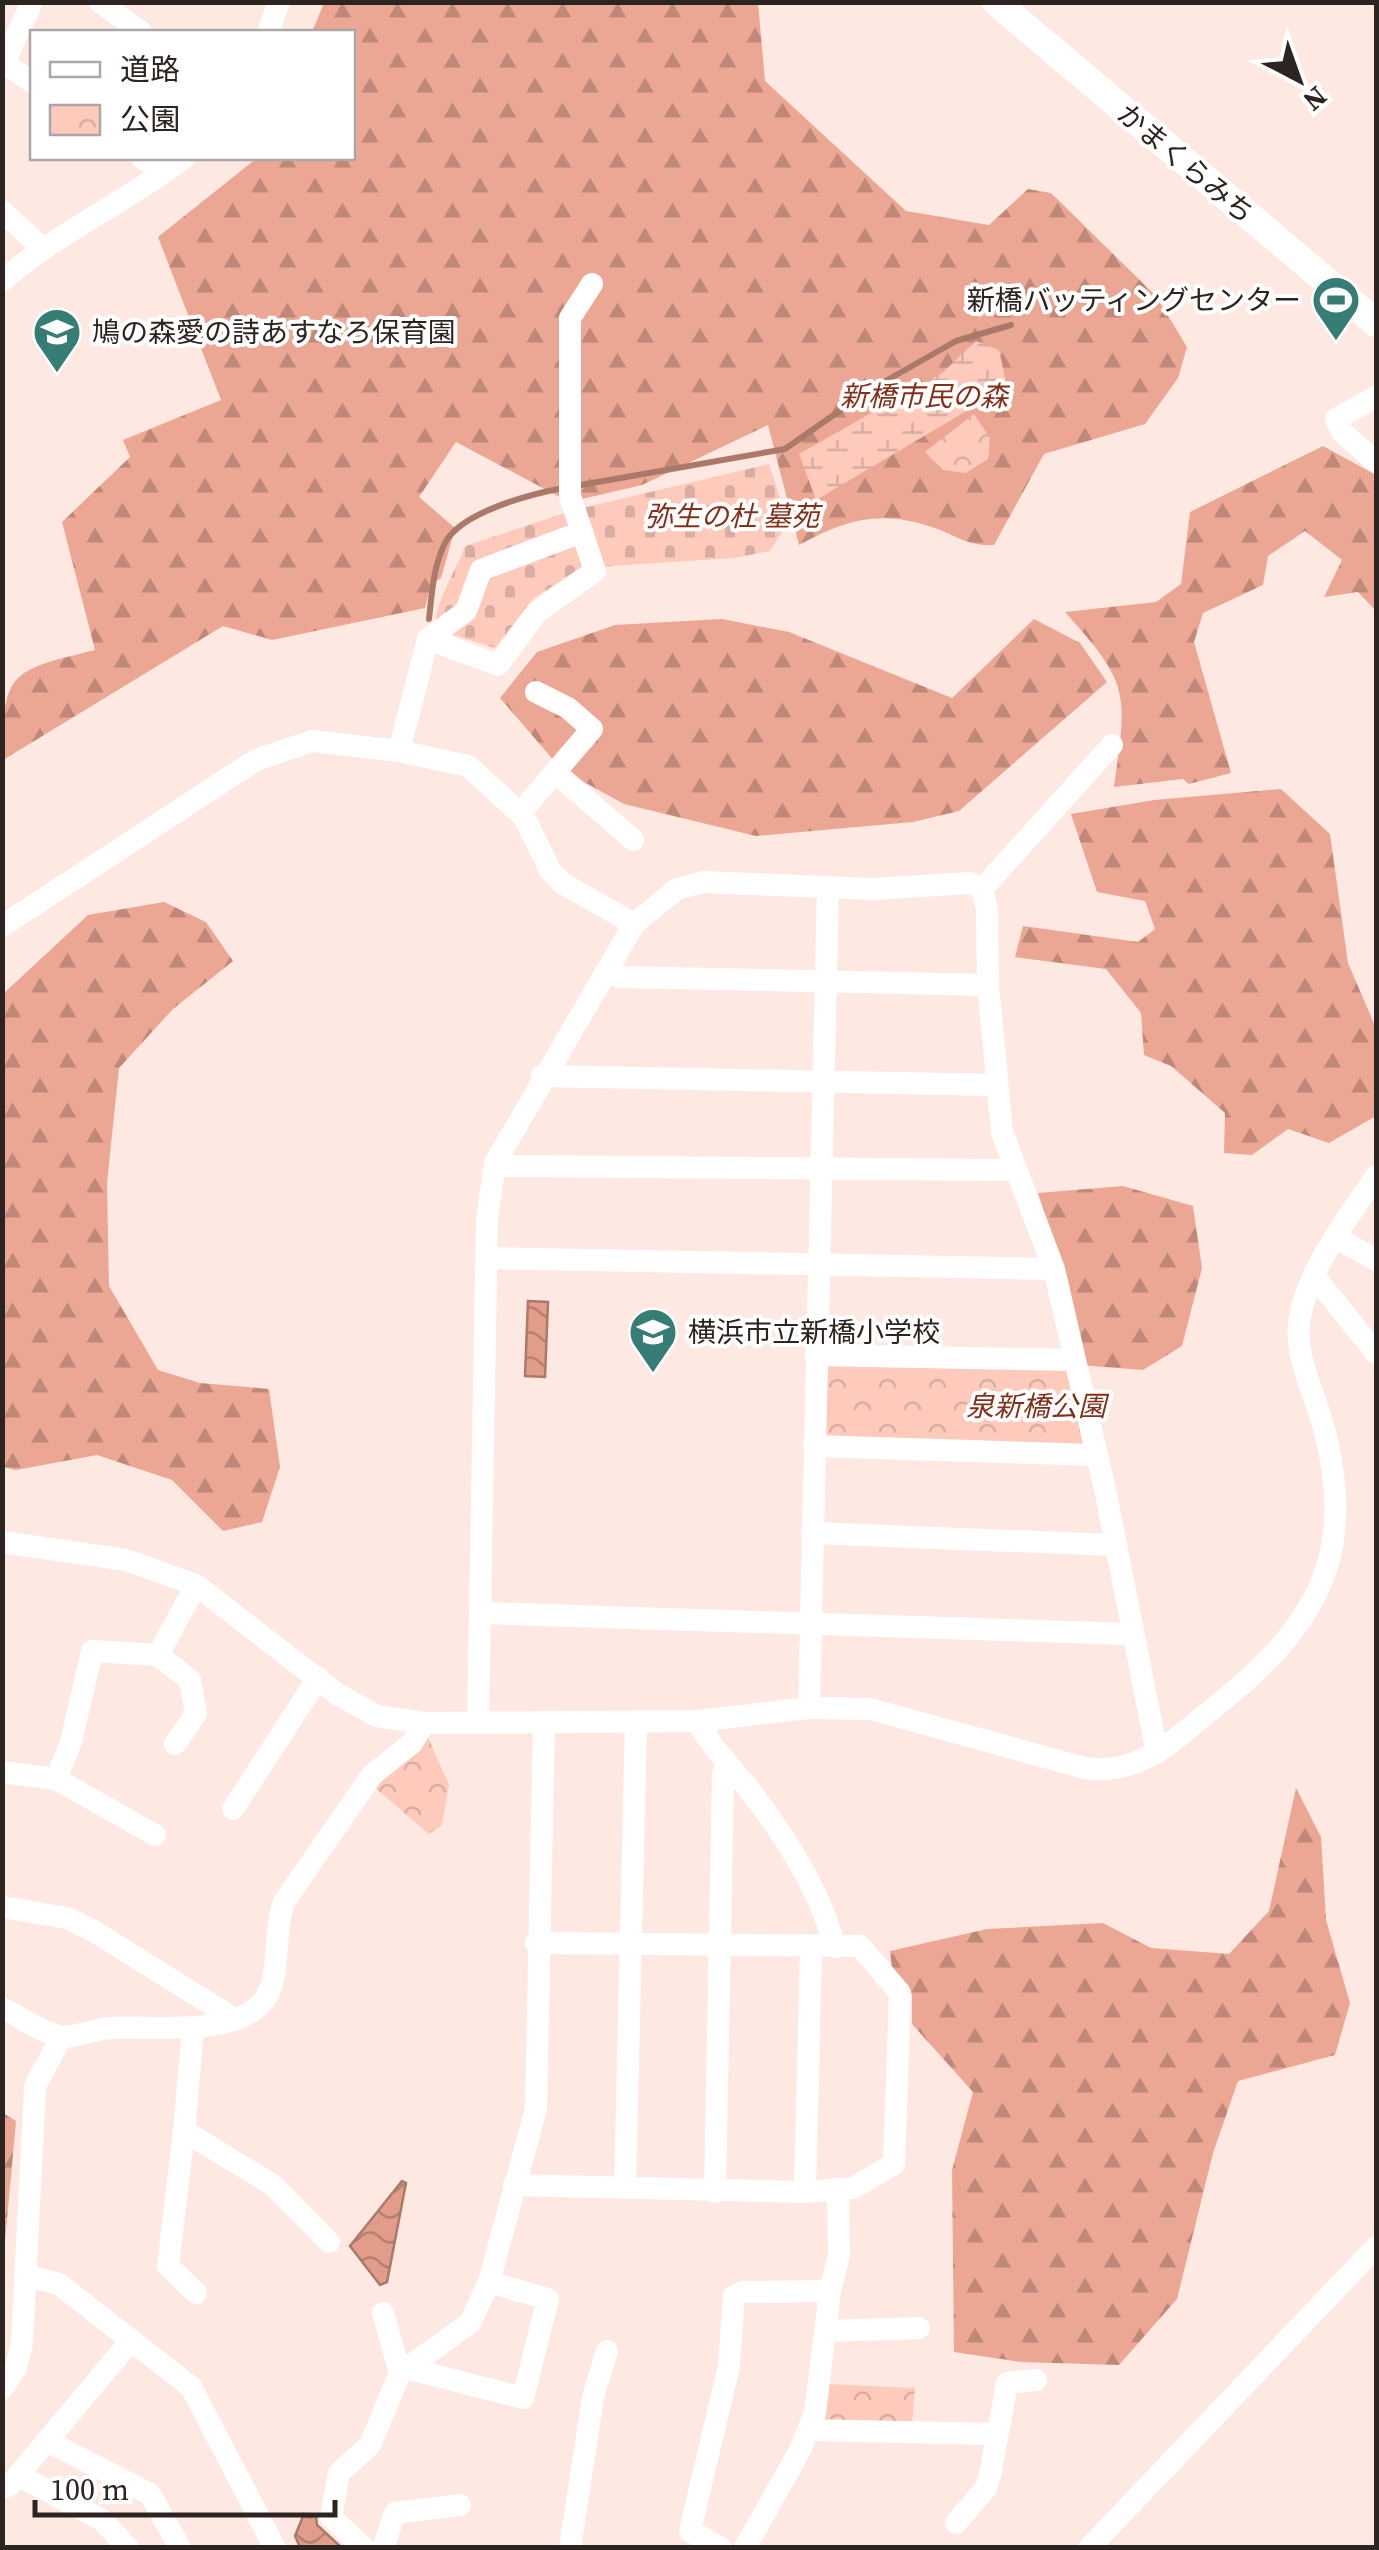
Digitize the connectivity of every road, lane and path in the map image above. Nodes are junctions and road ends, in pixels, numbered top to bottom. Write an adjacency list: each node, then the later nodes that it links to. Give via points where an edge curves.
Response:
1 (32, 2): 7 (street)
2 (100, 2): 5 (street)
3 (280, 2): 6 (street)
4 (996, 2): 16 (main road, かまくらみち)
5 (138, 30)
6 (269, 30)
7 (4, 65): 8 (street)
8 (30, 81)
9 (145, 160): 11 (street)
10 (181, 160): 11 (street)
11 (164, 172): 13 (street)
12 (2, 210): 13 (street)
13 (41, 248): 14 (street)
14 (2, 281)
15 (592, 284): 19 (street, via 570,318 570,496)
16 (1376, 323)
17 (1376, 397): 18 (street, via 1336,419)
18 (1376, 462)
19 (582, 532): 20 (street, via 481,570 466,611); 20 (street, via 595,571 537,612 505,672)
20 (428, 639): 23 (street)
21 (536, 692): 24 (street, via 592,729)
22 (1112, 745): 28 (street)
23 (400, 751): 25 (street, via 468,766); 30 (street, via 312,741 256,760)
24 (555, 772): 25 (street); 26 (street)
25 (520, 812): 29 (street, via 562,883)
26 (633, 840)
27 (828, 887): 28 (street, via 970,883); 29 (street, via 704,882 677,889); 32 (street)
28 (982, 889): 33 (street)
29 (634, 924): 31 (street)
30 (2, 926)
31 (605, 972): 32 (street); 34 (street)
32 (826, 982): 33 (street); 35 (street)
33 (988, 985): 36 (street)
34 (542, 1076): 35 (street); 37 (street)
35 (823, 1080): 36 (street); 38 (street)
36 (995, 1085): 39 (street)
37 (495, 1166): 38 (street); 42 (street)
38 (820, 1170): 39 (street); 44 (street)
39 (1015, 1170): 45 (street)
40 (1376, 1176): 41 (street)
41 (1337, 1238): 43 (street); 46 (street)
42 (487, 1258): 44 (street); 56 (street)
43 (1376, 1260)
44 (817, 1264): 45 (street); 48 (street)
45 (1054, 1269): 49 (street)
46 (1316, 1276): 47 (street); 68 (street, via 1298,1327 1334,1469 1337,1522 1329,1564 1276,1654)
47 (1376, 1353)
48 (816, 1355): 49 (street); 50 (street)
49 (1074, 1360): 51 (street)
50 (814, 1446): 51 (street); 52 (street)
51 (1095, 1455): 54 (street)
52 (812, 1533): 54 (street); 57 (street)
53 (2, 1542): 55 (street, via 126,1560)
54 (1114, 1545): 58 (street)
55 (196, 1584): 59 (street); 60 (street)
56 (482, 1613): 57 (street); 62 (street)
57 (811, 1624): 58 (street); 61 (street)
58 (1130, 1634): 68 (street)
59 (158, 1655): 67 (street, via 190,1680 196,1714); 71 (street, via 92,1651)
60 (318, 1678): 64 (street, via 377,1716); 72 (street)
61 (809, 1708): 63 (street); 68 (street, via 870,1709 1109,1771)
62 (478, 1721): 64 (street); 65 (street)
63 (698, 1721): 66 (street); 69 (street)
64 (424, 1722): 81 (street, via 412,1743 372,1775 284,1902 276,1924 273,1984 263,2001)
65 (544, 1722): 66 (street); 75 (street)
66 (636, 1722): 76 (street)
67 (175, 1744)
68 (1157, 1753)
69 (728, 1764): 77 (street); 79 (street, via 818,1893)
70 (2, 1772): 71 (street)
71 (56, 1779): 73 (street)
72 (233, 1810)
73 (156, 1835)
74 (2, 1907): 81 (street, via 67,1918 92,1930)
75 (536, 1943): 76 (street); 85 (street, via 536,2110)
76 (629, 1944): 77 (street); 86 (street)
77 (720, 1946): 78 (street); 88 (street)
78 (811, 1946): 79 (street); 89 (street)
79 (836, 1947): 87 (street, via 860,1946 900,1992 894,2164 853,2188)
80 (2, 2008): 83 (street)
81 (233, 2018): 82 (street)
82 (193, 2030): 83 (street, via 112,2028); 84 (street)
83 (61, 2038): 92 (street, via 35,2086)
84 (184, 2131): 90 (street, via 273,2185); 95 (street, via 168,2266)
85 (514, 2185): 86 (street); 93 (street)
86 (625, 2188): 88 (street)
87 (838, 2189): 89 (street); 94 (street, via 839,2255)
88 (715, 2192): 89 (street)
89 (806, 2192)
90 (329, 2242)
91 (1375, 2251): 118 (street)
92 (26, 2275): 99 (street, via 59,2284); 103 (street, via 22,2342)
93 (490, 2282): 101 (street, via 470,2323); 101 (street, via 548,2299 523,2398)
94 (830, 2292): 98 (street); 116 (street, via 734,2296 729,2366 690,2530)
95 (196, 2293)
96 (384, 2313): 101 (street)
97 (918, 2328): 98 (street)
98 (825, 2331): 104 (street, via 816,2413)
99 (129, 2342): 106 (street); 112 (street, via 191,2386)
100 (607, 2351): 115 (street, via 593,2397)
101 (403, 2371): 113 (street, via 370,2445 339,2473 332,2517)
102 (1036, 2380): 105 (street, via 1007,2383)
103 (2, 2389)
104 (808, 2430): 105 (street); 117 (street)
105 (995, 2434): 109 (street, via 986,2488)
106 (47, 2441): 107 (street); 111 (street, via 150,2494)
107 (10, 2481): 110 (street, via 102,2520)
108 (460, 2504): 114 (street, via 395,2513)
109 (956, 2523)
110 (128, 2548)
111 (180, 2548)
112 (274, 2548)
113 (364, 2548)
114 (383, 2548)
115 (570, 2548)
116 (721, 2548)
117 (745, 2548)
118 (1088, 2548)

